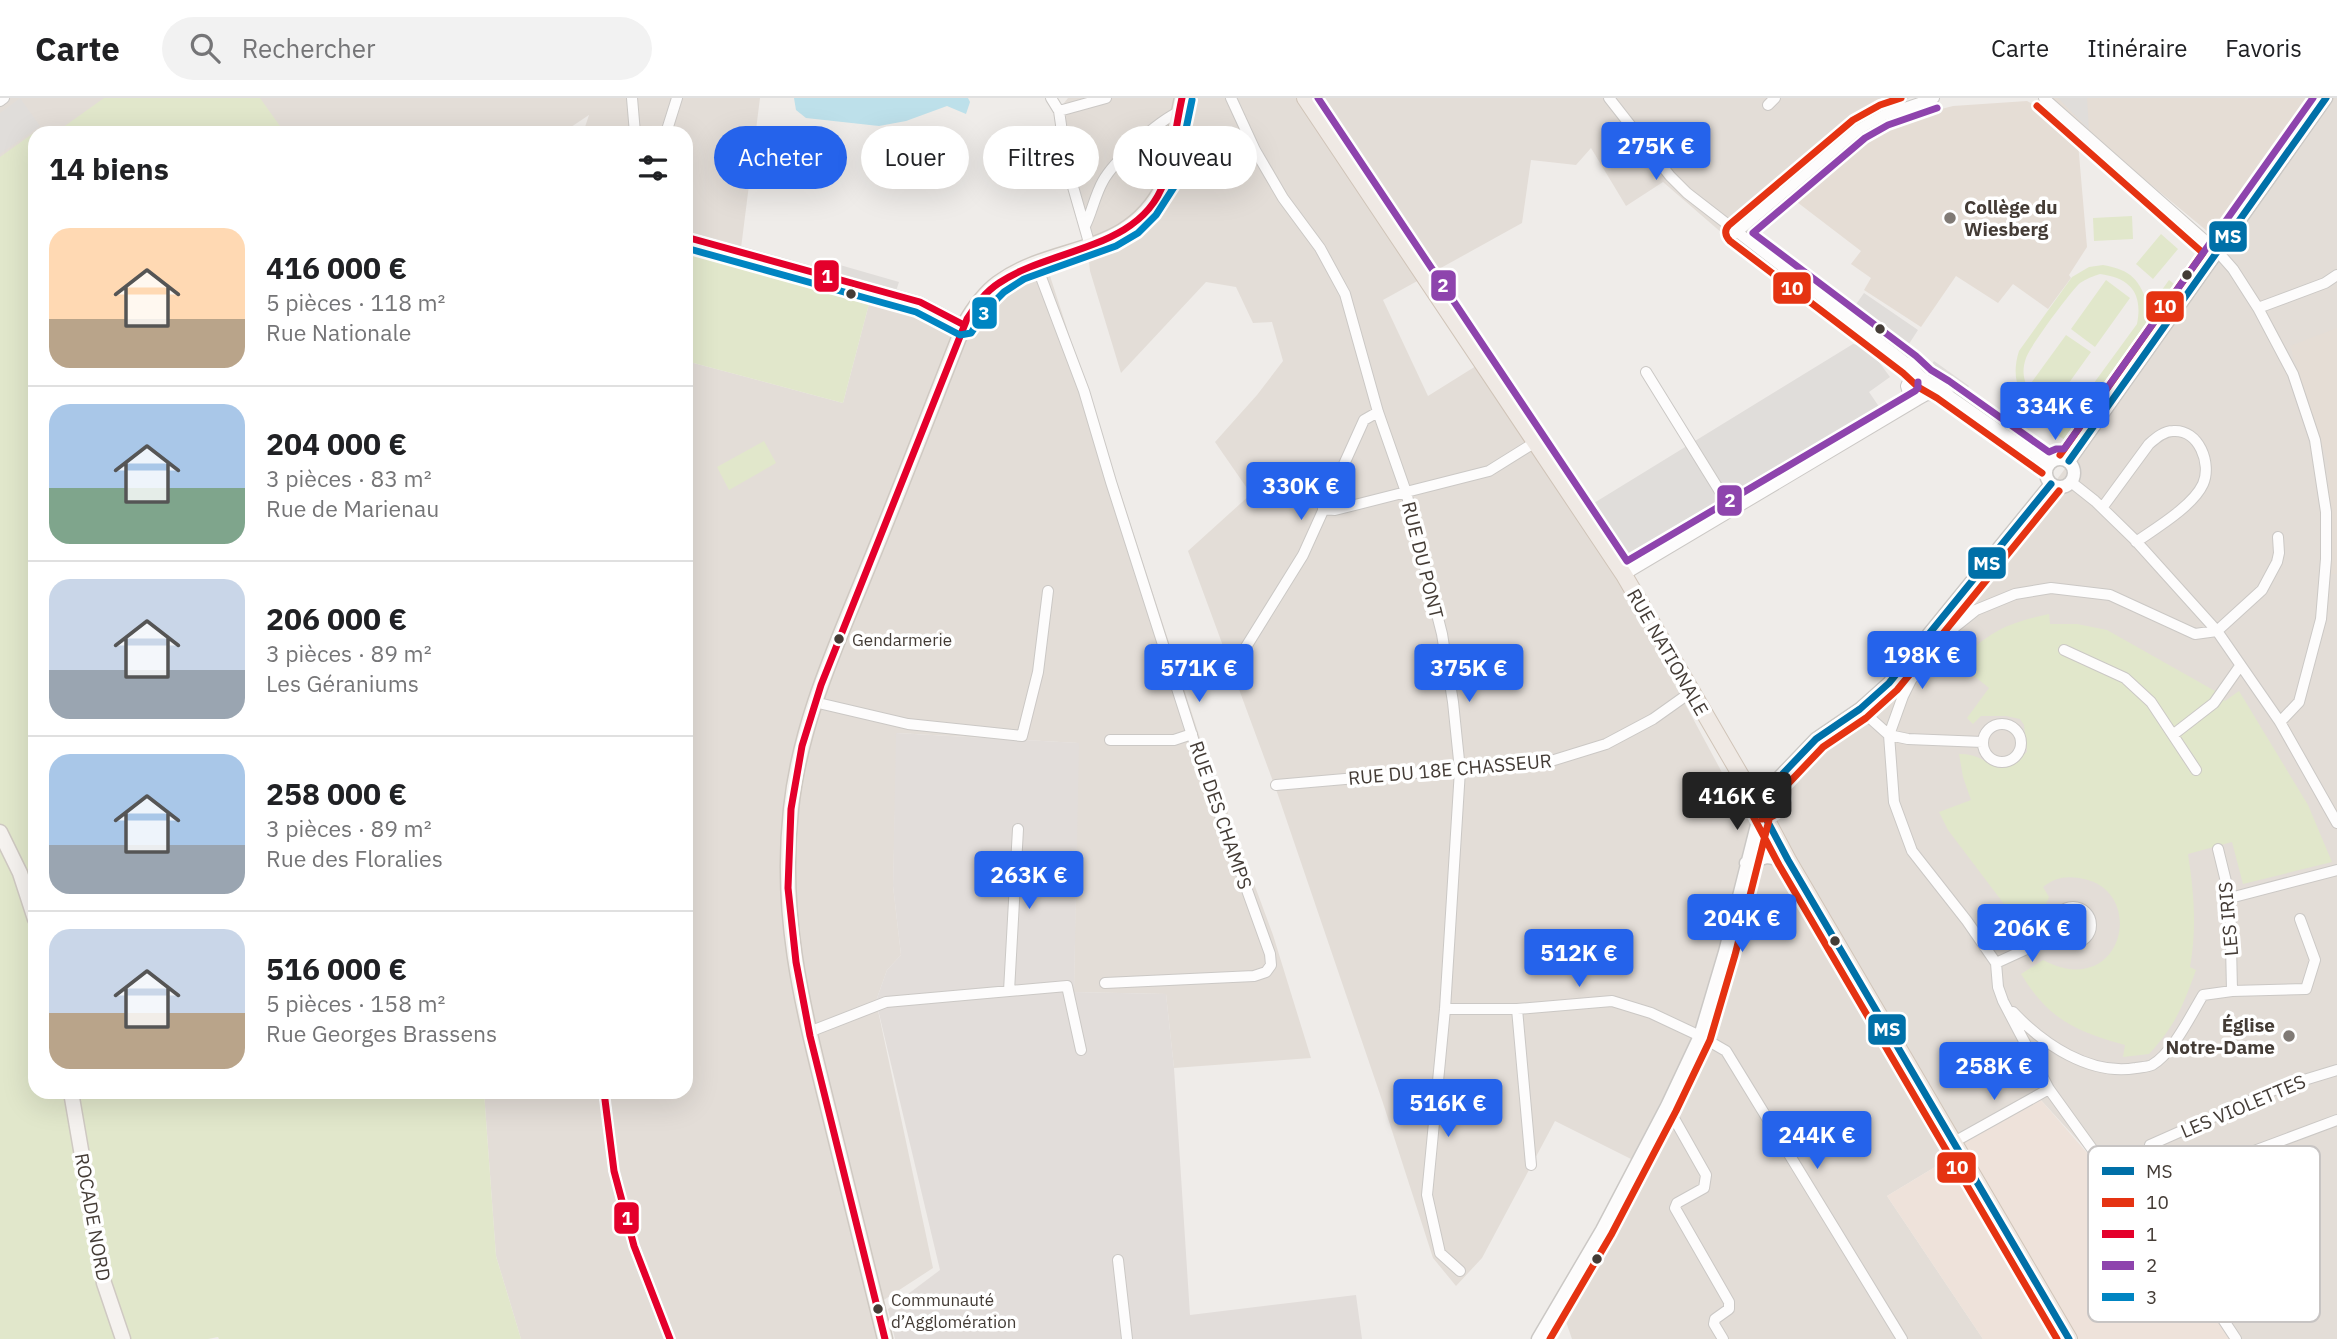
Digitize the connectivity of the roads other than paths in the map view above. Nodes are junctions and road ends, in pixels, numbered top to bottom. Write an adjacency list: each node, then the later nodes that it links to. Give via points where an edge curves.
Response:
1 (632, 98): 13 (street)
2 (677, 98): 14 (street)
3 (1051, 98): 12 (street)
4 (1106, 98): 12 (street)
5 (1231, 98): 30 (street, RUE DU PONT, via 1255,150 1283,198 1321,248 1345,294)
6 (1305, 98): 31 (main road, RUE NATIONALE)
7 (1609, 98): 16 (street, via 1670,176)
8 (1934, 98): 16 (street, via 1884,114 1859,129)
9 (2044, 98): 19 (street)
10 (2326, 98): 19 (street)
11 (1181, 105): 15 (street, via 1107,175); 18 (main road, via 1168,173 1158,197 1124,232)
12 (1059, 111): 15 (street, via 1066,166)
13 (634, 126)
14 (668, 126)
15 (1085, 226): 18 (street)
16 (1736, 233): 24 (street)
17 (693, 239): 23 (street, via 920,302)
18 (1090, 246): 20 (main road)
19 (2217, 251): 22 (street); 32 (street)
20 (1036, 264): 23 (main road, via 996,284); 52 (street, RUE DES CHAMPS, via 1084,391)
21 (2337, 275): 22 (street)
22 (2258, 308): 51 (street, via 2293,374 2315,440 2326,512 2321,619 2299,702)
23 (964, 325): 49 (main road)
24 (1904, 361): 26 (street); 27 (street)
25 (1646, 372): 39 (street)
26 (1909, 379): 27 (street); 29 (street, via 1909,396)
27 (1924, 379): 28 (street); 29 (street, via 1930,388)
28 (1950, 396): 29 (street); 33 (street)
29 (1922, 397): 39 (street)
30 (1378, 412): 36 (street, RUE DU PONT); 38 (street, via 1364,420)
31 (1534, 443): 36 (street, via 1489,471); 42 (main road, RUE NATIONALE)
32 (2069, 461): 33 (street, via 2058,458); 34 (street, via 2074,471)
33 (2048, 464): 35 (street, via 2045,475)
34 (2071, 482): 35 (street, via 2062,487); 37 (street)
35 (2051, 484): 50 (street, via 1889,683)
36 (1406, 492): 38 (street); 57 (street, RUE DU PONT, via 1442,634)
37 (2102, 508): 41 (street); 41 (street, via 2159,435 2186,433 2198,444 2205,458 2202,486)
38 (1323, 509): 46 (street, via 1303,555)
39 (1732, 511): 42 (street)
40 (2278, 537): 44 (street, via 2277,562 2262,590)
41 (2136, 542): 44 (street)
42 (1624, 575): 48 (main road, RUE NATIONALE)
43 (1048, 591): 49 (street, via 1038,672 1022,736 908,724)
44 (2217, 631): 47 (street); 54 (street, via 2194,634 2110,595 2051,588 2015,594 1976,610 1941,638 1907,688)
45 (2064, 650): 53 (street, via 2125,678 2151,702)
46 (1241, 655)
47 (2241, 666): 51 (street); 53 (street, via 2214,703)
48 (1691, 692): 57 (street, RUE DU 18E CHASSEUR, via 1606,744 1551,761); 60 (main road, RUE NATIONALE, via 1744,781)
49 (814, 702): 80 (main road, via 796,769 787,863 792,947)
50 (1860, 709): 54 (street); 60 (street, via 1816,740)
51 (2280, 722): 62 (street)
52 (1192, 734): 55 (street, RUE DES CHAMPS, via 1174,740); 74 (street, RUE DES CHAMPS, via 1271,965 1254,976)
53 (2174, 734): 58 (street)
54 (1889, 736): 56 (street); 73 (street, via 1894,802 1912,851)
55 (1110, 740)
56 (1983, 742)
57 (1460, 770): 59 (street, RUE DU 18E CHASSEUR); 78 (street, RUE DU PONT)
58 (2196, 771)
59 (1276, 785)
60 (1763, 788): 61 (main road, RUE NATIONALE, via 1752,797 1754,803)
61 (1767, 806): 66 (main road); 67 (street)
62 (2337, 823)
63 (1018, 829): 76 (street)
64 (0, 832): 69 (main road)
65 (2218, 849): 70 (street, LES IRIS)
66 (1788, 860): 67 (street, via 1767,857); 89 (main road)
67 (1746, 863): 81 (street)
68 (2337, 870): 70 (street)
69 (28, 898)
70 (2230, 898): 75 (street, LES IRIS)
71 (2300, 919): 75 (street, via 2315,960 2306,989)
72 (2057, 935): 73 (street)
73 (1996, 963): 77 (street)
74 (1105, 983)
75 (2232, 990): 77 (street, via 2203,995 2175,1042 2152,1065 2123,1070 2091,1065 2062,1052)
76 (1009, 991): 80 (street, via 886,1002); 82 (street, via 1067,986)
77 (2003, 1001): 84 (street)
78 (1445, 1009): 79 (street); 95 (street, RUE DU PONT, via 1427,1195 1440,1253)
79 (1517, 1009): 81 (street, via 1612,1001); 93 (street)
80 (809, 1032): 100 (main road)
81 (1700, 1036): 87 (street); 105 (street, via 1726,1051)
82 (1081, 1050)
83 (2337, 1070): 90 (street, LES VIOLETTES, via 2281,1087)
84 (2049, 1089): 89 (street); 91 (street)
85 (72, 1099): 98 (main road, ROCADE NORD, via 104,1283)
86 (605, 1099): 99 (street, via 614,1171 634,1246)
87 (1667, 1106): 96 (street); 104 (street, via 1706,1175 1704,1188 1675,1208 1729,1302 1714,1324)
88 (2337, 1121): 92 (street)
89 (1954, 1142): 106 (main road)
90 (2150, 1145)
91 (2090, 1146)
92 (2269, 1146)
93 (1531, 1165)
94 (1118, 1259): 101 (street)
95 (1460, 1271)
96 (1552, 1317): 102 (street); 103 (street)
97 (2225, 1322): 107 (street)
98 (123, 1339)
99 (670, 1339)
100 (885, 1339)
101 (1127, 1339)
102 (1538, 1339)
103 (1553, 1339)
104 (1723, 1339)
105 (1902, 1339)
106 (2069, 1339)
107 (2236, 1339)

